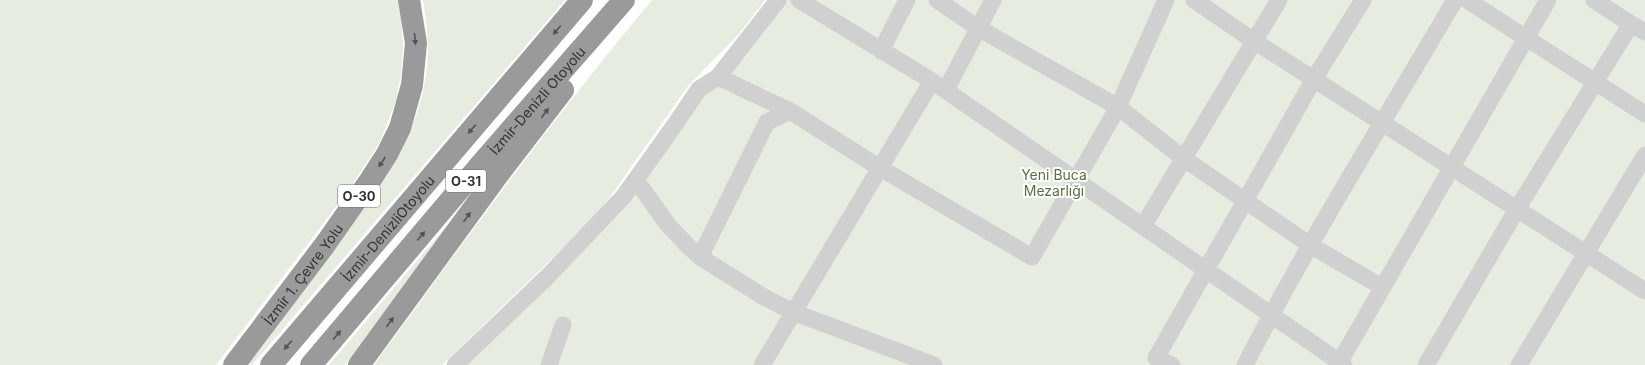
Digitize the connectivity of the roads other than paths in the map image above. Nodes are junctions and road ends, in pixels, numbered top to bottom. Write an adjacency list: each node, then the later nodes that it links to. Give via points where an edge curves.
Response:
1 (409, 0): 50 (highway, İzmir 1. Çevre Yolu / O-30, one-way to 50, via 416,43 412,85 400,128 387,154 324,246)
2 (582, 0): 51 (highway, İzmir-DenizliOtoyolu / O-31, one-way to 51)
3 (624, 0): 52 (highway, İzmir-Denizli Otoyolu / O-31, one-way to 3)
4 (634, 0): 53 (highway, one-way to 4, via 500,172 573,76 618,25)
5 (778, 0): 23 (lane)
6 (799, 0): 22 (lane)
7 (908, 0): 22 (lane)
8 (937, 0): 18 (lane)
9 (992, 0): 18 (lane)
10 (1166, 0): 27 (lane)
11 (1194, 0): 21 (lane)
12 (1279, 0): 21 (lane)
13 (1363, 0): 24 (lane)
14 (1455, 0): 30 (lane)
15 (1467, 0): 20 (lane)
16 (1548, 0): 20 (lane)
17 (1594, 0): 19 (lane)
18 (978, 28): 26 (lane); 27 (lane)
19 (1638, 28): 25 (lane)
20 (1526, 38): 25 (lane); 33 (lane)
21 (1254, 41): 24 (lane); 32 (lane)
22 (880, 51): 26 (lane)
23 (718, 77): 28 (lane); 35 (lane, via 699,88)
24 (1314, 79): 30 (lane); 37 (lane)
25 (1595, 83): 29 (lane); 38 (lane)
26 (939, 86): 34 (lane); 36 (lane)
27 (1118, 107): 32 (lane); 36 (lane)
28 (790, 111): 34 (lane); 42 (lane, via 767,122)
29 (1645, 114)
30 (1382, 123): 33 (lane); 40 (lane)
31 (1645, 155): 41 (lane)
32 (1183, 158): 37 (lane); 39 (lane)
33 (1452, 167): 38 (lane); 44 (lane)
34 (880, 168): 36 (lane, via 1032,257); 46 (lane)
35 (636, 180): 42 (lane, via 668,225); 54 (lane, via 547,277)
36 (1076, 181): 39 (lane)
37 (1245, 200): 40 (lane); 43 (lane)
38 (1517, 209): 41 (lane); 60 (lane)
39 (1142, 226): 43 (lane)
40 (1310, 245): 44 (lane); 47 (lane)
41 (1586, 253): 45 (lane); 61 (lane)
42 (700, 257): 46 (lane)
43 (1206, 270): 47 (lane); 58 (lane, via 1156,358)
44 (1382, 287): 49 (lane)
45 (1645, 291)
46 (793, 312): 56 (lane); 57 (lane)
47 (1271, 315): 49 (lane); 59 (lane)
48 (563, 325): 55 (lane)
49 (1340, 364)
50 (234, 365)
51 (271, 365)
52 (311, 365)
53 (358, 365)
54 (456, 365)
55 (549, 365)
56 (762, 365)
57 (934, 365)
58 (1172, 365)
59 (1246, 365)
60 (1426, 365)
61 (1520, 365)

